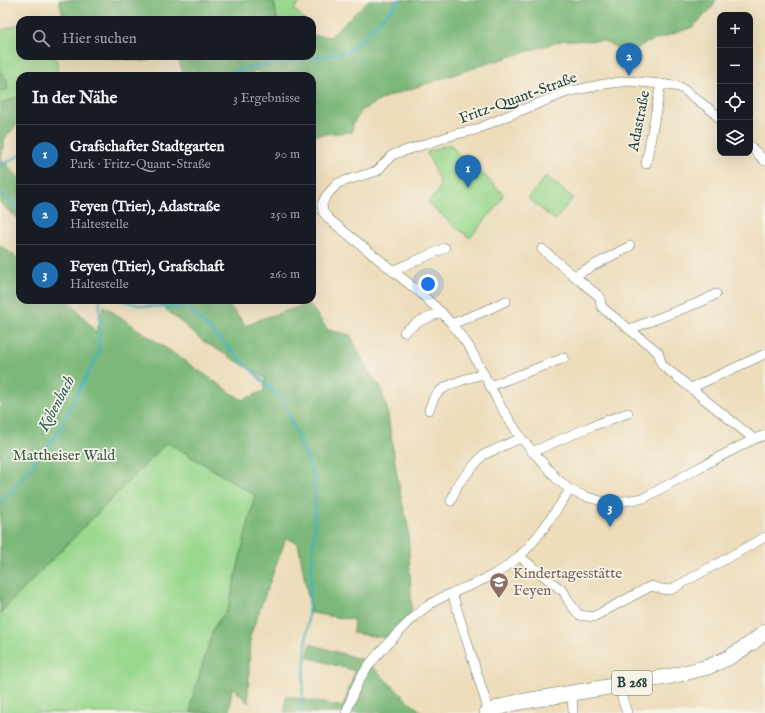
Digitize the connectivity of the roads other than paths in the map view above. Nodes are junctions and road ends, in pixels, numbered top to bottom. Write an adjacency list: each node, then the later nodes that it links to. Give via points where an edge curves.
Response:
1 (661, 84): 2 (street, Fritz-Quant-Straße, via 680,87); 7 (street, Adastraße); 9 (street, Fritz-Quant-Straße, via 629,81 566,92 475,130 392,155 377,171 338,183)
2 (717, 116)
3 (765, 147): 5 (street)
4 (753, 149): 5 (street)
5 (758, 153): 6 (street)
6 (765, 161)
7 (646, 164)
8 (316, 204): 9 (street)
9 (322, 204): 13 (street, via 323,212 330,220)
10 (630, 246): 14 (street)
11 (445, 248): 13 (street)
12 (542, 249): 14 (street)
13 (392, 271): 17 (street)
14 (574, 276): 19 (street, via 600,297 601,306 605,310)
15 (716, 294): 19 (street)
16 (506, 301): 18 (street)
17 (441, 312): 18 (street); 20 (street, via 418,322)
18 (452, 324): 23 (street, via 470,348)
19 (630, 329): 25 (street, via 658,352 662,364)
20 (404, 332)
21 (765, 354): 25 (street)
22 (564, 358): 24 (street)
23 (484, 374): 24 (street); 26 (street, via 452,384 440,391)
24 (490, 386): 29 (street)
25 (691, 388): 30 (street)
26 (429, 410)
27 (628, 413): 31 (street)
28 (765, 435): 30 (street)
29 (520, 438): 31 (street); 33 (street, via 483,455 458,484)
30 (754, 439): 32 (street, via 644,498 617,502 601,501)
31 (532, 452): 32 (street)
32 (570, 490): 35 (street, via 541,531)
33 (451, 501)
34 (765, 537): 35 (street, via 670,590 651,586 593,617 579,615 564,592)
35 (519, 556): 36 (street, via 499,571)
36 (452, 593): 40 (street); 41 (street, via 430,604 378,654 362,674)
37 (765, 632): 38 (main road, B 268, via 728,658 708,667)
38 (618, 685): 39 (main road, B 268); 43 (street)
39 (572, 693): 40 (main road, B 268, via 514,703); 42 (street)
40 (488, 712)
41 (346, 713)
42 (573, 713)
43 (627, 713)

